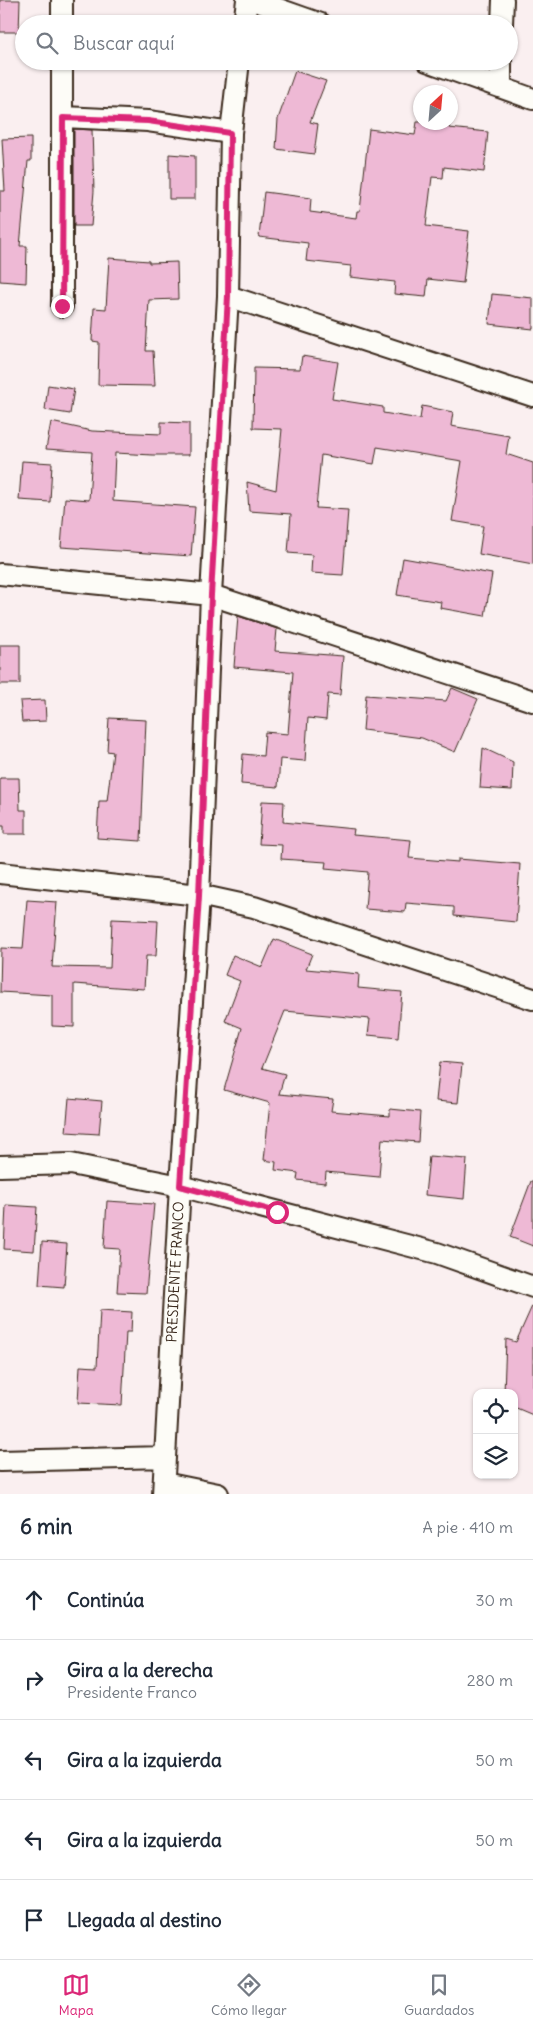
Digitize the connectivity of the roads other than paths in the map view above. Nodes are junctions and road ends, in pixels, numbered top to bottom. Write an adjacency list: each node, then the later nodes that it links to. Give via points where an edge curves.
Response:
1 (62, 0): 5 (street)
2 (247, 0): 6 (street)
3 (253, 0): 7 (street)
4 (503, 0): 8 (street)
5 (62, 15)
6 (245, 15)
7 (296, 15)
8 (502, 15)
9 (62, 70): 15 (street)
10 (238, 70): 16 (street, PRESIDENTE FRANCO)
11 (452, 70): 13 (street)
12 (501, 70): 13 (street)
13 (500, 87): 14 (street)
14 (533, 99)
15 (63, 118): 16 (street, via 148,121); 18 (street)
16 (230, 133): 17 (street, PRESIDENTE FRANCO)
17 (228, 296): 19 (street); 21 (street, PRESIDENTE FRANCO)
18 (62, 306)
19 (533, 396)
20 (0, 574): 21 (street)
21 (211, 595): 22 (street); 24 (street, PRESIDENTE FRANCO)
22 (533, 701)
23 (0, 873): 24 (street)
24 (199, 896): 25 (street, via 254,907); 27 (street, PRESIDENTE FRANCO)
25 (533, 999)
26 (0, 1166): 27 (street, via 71,1164)
27 (180, 1186): 28 (street, via 437,1252); 29 (street, PRESIDENTE FRANCO)
28 (533, 1287)
29 (166, 1457): 30 (street); 31 (street, PRESIDENTE FRANCO)
30 (0, 1461)
31 (164, 1488): 32 (street)
32 (218, 1494)

